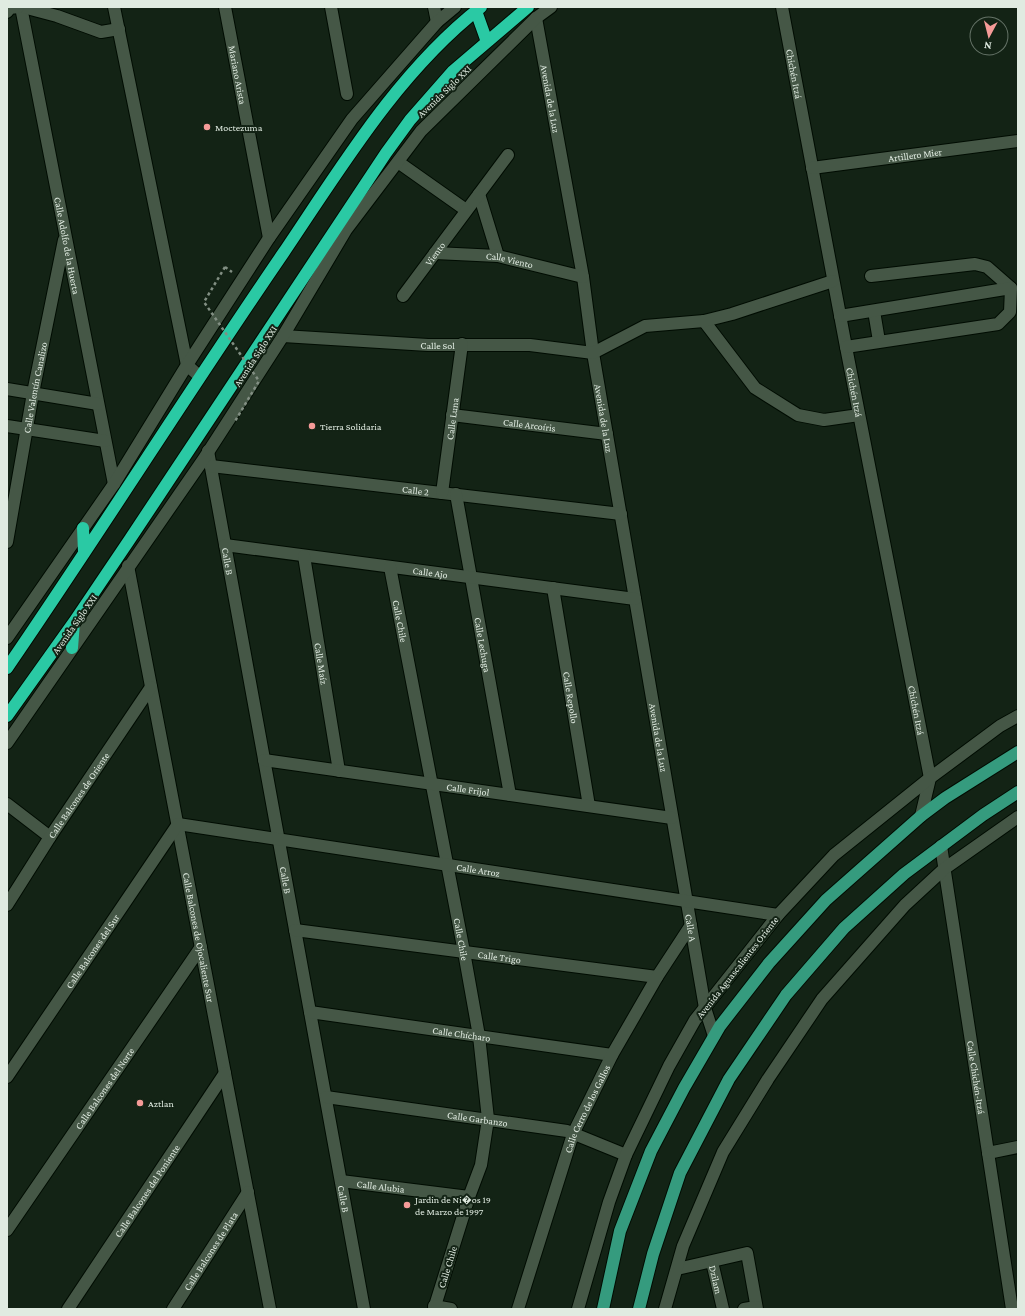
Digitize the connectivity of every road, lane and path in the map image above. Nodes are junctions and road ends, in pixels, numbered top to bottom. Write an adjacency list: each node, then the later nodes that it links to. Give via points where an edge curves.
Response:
1 (18, 7): 12 (street, via 10,8)
2 (22, 7): 15 (street, via 101,32); 24 (street, Calle Adolfo de la Huerta)
3 (114, 7): 15 (street)
4 (225, 7): 25 (street, Mariano Arista)
5 (331, 7): 17 (street)
6 (434, 7): 14 (street)
7 (455, 7): 14 (street)
8 (528, 7): 16 (highway, Avenida Siglo XXI)
9 (551, 7): 13 (street, Avenida Siglo XXI)
10 (782, 7): 21 (street, Chichén Itzá)
11 (478, 9): 16 (highway); 43 (highway, via 452,30 364,133)
12 (7, 12)
13 (536, 18): 20 (street, Avenida Siglo XXI, via 421,131); 30 (street, Avenida de la Luz)
14 (437, 22): 25 (street, via 352,119)
15 (119, 29): 42 (street)
16 (486, 42): 70 (highway, Avenida Siglo XXI, via 453,71 410,120 386,153)
17 (347, 94)
18 (1018, 141): 21 (street, Artillero Mier)
19 (508, 155): 22 (street, Viento)
20 (398, 162): 23 (street); 37 (street, Avenida Siglo XXI, via 346,230)
21 (812, 168): 31 (street, Chichén Itzá)
22 (479, 194): 23 (street, Viento); 27 (street)
23 (466, 210): 26 (street, Viento)
24 (65, 234): 45 (street, Calle Valentín Canalizo); 46 (street, Calle Adolfo de la Huerta)
25 (269, 238): 42 (street)
26 (435, 253): 27 (street, Calle Viento); 33 (street, Viento)
27 (498, 256): 30 (street, Calle Viento)
28 (225, 267): 49 (path, bridge, via 204,302 259,381)
29 (871, 276): 32 (street, via 975,264 987,267)
30 (583, 277): 41 (street, Avenida de la Luz)
31 (834, 281): 35 (street, Chichén Itzá); 36 (street)
32 (1011, 288): 34 (street); 38 (street, via 1010,312 998,324)
33 (403, 296)
34 (874, 310): 35 (street); 38 (street)
35 (840, 316): 40 (street, Chichén Itzá)
36 (704, 321): 41 (street, via 645,326); 48 (street, via 755,388 798,416 824,420)
37 (283, 336): 39 (street, Calle Sol, via 428,345); 54 (street, Avenida Siglo XXI)
38 (879, 341): 40 (street)
39 (462, 344): 41 (street, Calle Sol, via 530,345); 47 (street, Calle Luna)
40 (846, 347): 48 (street, Chichén Itzá)
41 (593, 353): 52 (street, Avenida de la Luz)
42 (186, 365): 43 (street); 56 (street)
43 (199, 376): 63 (highway)
44 (7, 389): 45 (street)
45 (33, 393): 46 (street); 51 (street, Calle Valentín Canalizo)
46 (98, 404): 53 (street, Calle Adolfo de la Huerta)
47 (452, 415): 52 (street, Calle Arcoíris); 57 (street, Calle Luna)
48 (859, 415): 81 (street, Chichén Itzá)
49 (234, 423)
50 (7, 426): 51 (street)
51 (27, 429): 53 (street); 61 (street, Calle Valentín Canalizo)
52 (607, 434): 59 (street, Avenida de la Luz)
53 (105, 441): 56 (street, Calle Adolfo de la Huerta)
54 (208, 451): 55 (street, Calle B); 65 (street, Avenida Siglo XXI)
55 (211, 466): 57 (street, Calle 2); 62 (street, Calle B)
56 (114, 484): 60 (street)
57 (442, 493): 58 (street, Calle 2)
58 (456, 494): 59 (street, Calle 2); 67 (street, Calle Lechuga)
59 (621, 514): 69 (street, Avenida de la Luz)
60 (83, 528): 63 (highway); 71 (street)
61 (7, 542)
62 (225, 545): 64 (street, Calle Ajo); 79 (street, Calle B)
63 (84, 552): 73 (highway)
64 (304, 556): 66 (street, Calle Ajo); 80 (street, Calle Maíz)
65 (128, 566): 72 (street, Avenida Siglo XXI); 74 (street, Calle Balcones de Ojocaliente Sur)
66 (390, 567): 67 (street, Calle Ajo); 82 (street, Calle Chile)
67 (471, 578): 68 (street, Calle Ajo); 84 (street, Calle Lechuga)
68 (553, 588): 69 (street, Calle Ajo); 86 (street, Calle Repollo)
69 (635, 599): 89 (street, Avenida de la Luz)
70 (74, 622): 72 (highway); 75 (highway, Avenida Siglo XXI)
71 (7, 638)
72 (72, 648): 77 (street, Avenida Siglo XXI)
73 (7, 668)
74 (152, 687): 90 (street, Calle Balcones de Ojocaliente Sur); 91 (street, Calle Balcones de Oriente)
75 (7, 716)
76 (1018, 716): 81 (street, Avenida Aguascalientes Oriente, via 1000,726)
77 (7, 743)
78 (1018, 752): 87 (main road, via 944,798)
79 (264, 760): 80 (street, Calle Frijol); 92 (street, Calle B)
80 (340, 771): 82 (street, Calle Frijol)
81 (930, 778): 87 (street); 98 (street, Avenida Aguascalientes Oriente, via 834,854)
82 (431, 784): 84 (street, Calle Frijol); 94 (street, Calle Chile)
83 (1018, 792): 93 (main road)
84 (510, 795): 86 (street, Calle Frijol)
85 (7, 804): 91 (street)
86 (589, 806): 89 (street, Calle Frijol)
87 (921, 816): 107 (main road, via 826,900 769,963)
88 (1018, 817): 95 (street)
89 (672, 818): 96 (street, Calle A)
90 (178, 824): 92 (street, Calle Arroz); 101 (street, Calle Balcones de Ojocaliente Sur); 110 (street, Calle Balcones del Sur)
91 (50, 837): 97 (street, Calle Balcones de Oriente)
92 (278, 839): 94 (street, Calle Arroz); 100 (street, Calle B)
93 (941, 846): 95 (street, Calle Chichén-Itzá); 133 (main road, via 904,874 844,928 786,994 729,1079 680,1173 653,1254)
94 (446, 865): 96 (street, Calle Arroz); 102 (street, Calle Chile)
95 (944, 869): 115 (street, Calle Chichén-Itzá); 122 (street, via 895,916 822,999 773,1072 723,1152 683,1246)
96 (687, 901): 98 (street, Calle Arroz); 99 (street, Calle A)
97 (7, 905)
98 (778, 915): 104 (street, Avenida Aguascalientes Oriente)
99 (691, 925): 103 (street, Calle Cerro de los Gallos); 104 (street, Calle A)
100 (295, 930): 102 (street, Calle Trigo); 105 (street, Calle B)
101 (201, 946): 109 (street, Calle Balcones de Ojocaliente Sur); 120 (street, Calle Balcones del Norte)
102 (464, 952): 103 (street, Calle Trigo); 106 (street, Calle Chile)
103 (656, 977): 108 (street, Calle Cerro de los Gallos)
104 (705, 1008): 107 (street, Calle A); 116 (street, Avenida Aguascalientes Oriente, via 695,1020 669,1066)
105 (310, 1012): 106 (street, Calle Chícharo); 111 (street, Calle B)
106 (479, 1036): 108 (street, Calle Chícharo); 112 (street, Calle Chile)
107 (714, 1036): 132 (main road, via 651,1151 620,1231)
108 (612, 1055): 113 (street, Calle Cerro de los Gallos)
109 (225, 1073): 118 (street, Calle Balcones de Ojocaliente Sur); 125 (street, Calle Balcones del Poniente)
110 (7, 1077)
111 (326, 1097): 112 (street, Calle Garbanzo); 117 (street, Calle B)
112 (488, 1119): 113 (street, Calle Garbanzo); 119 (street, Calle Chile, via 481,1165)
113 (573, 1134): 116 (street, Calle Garbanzo); 130 (street, Calle Cerro de los Gallos)
114 (1018, 1147): 115 (street)
115 (988, 1153): 137 (street, Calle Chichén-Itzá)
116 (626, 1155): 131 (street, Avenida Aguascalientes Oriente, via 609,1202)
117 (341, 1182): 119 (street, Calle Alubia); 128 (street, Calle B)
118 (248, 1192): 126 (street, Calle Balcones de Plata); 127 (street, Calle Balcones de Ojocaliente Sur)
119 (469, 1197): 123 (street, Calle Chile)
120 (7, 1230)
121 (712, 1262): 122 (street); 124 (street, Dzilam, via 746,1253); 135 (street, Dzilam)
122 (677, 1269): 134 (street)
123 (434, 1307): 129 (street)
124 (756, 1308): 136 (street)
125 (68, 1309)
126 (173, 1309)
127 (270, 1309)
128 (364, 1309)
129 (451, 1309)
130 (518, 1309)
131 (578, 1309)
132 (603, 1309)
133 (639, 1309)
134 (665, 1309)
135 (723, 1309)
136 (744, 1309)
137 (1012, 1309)

